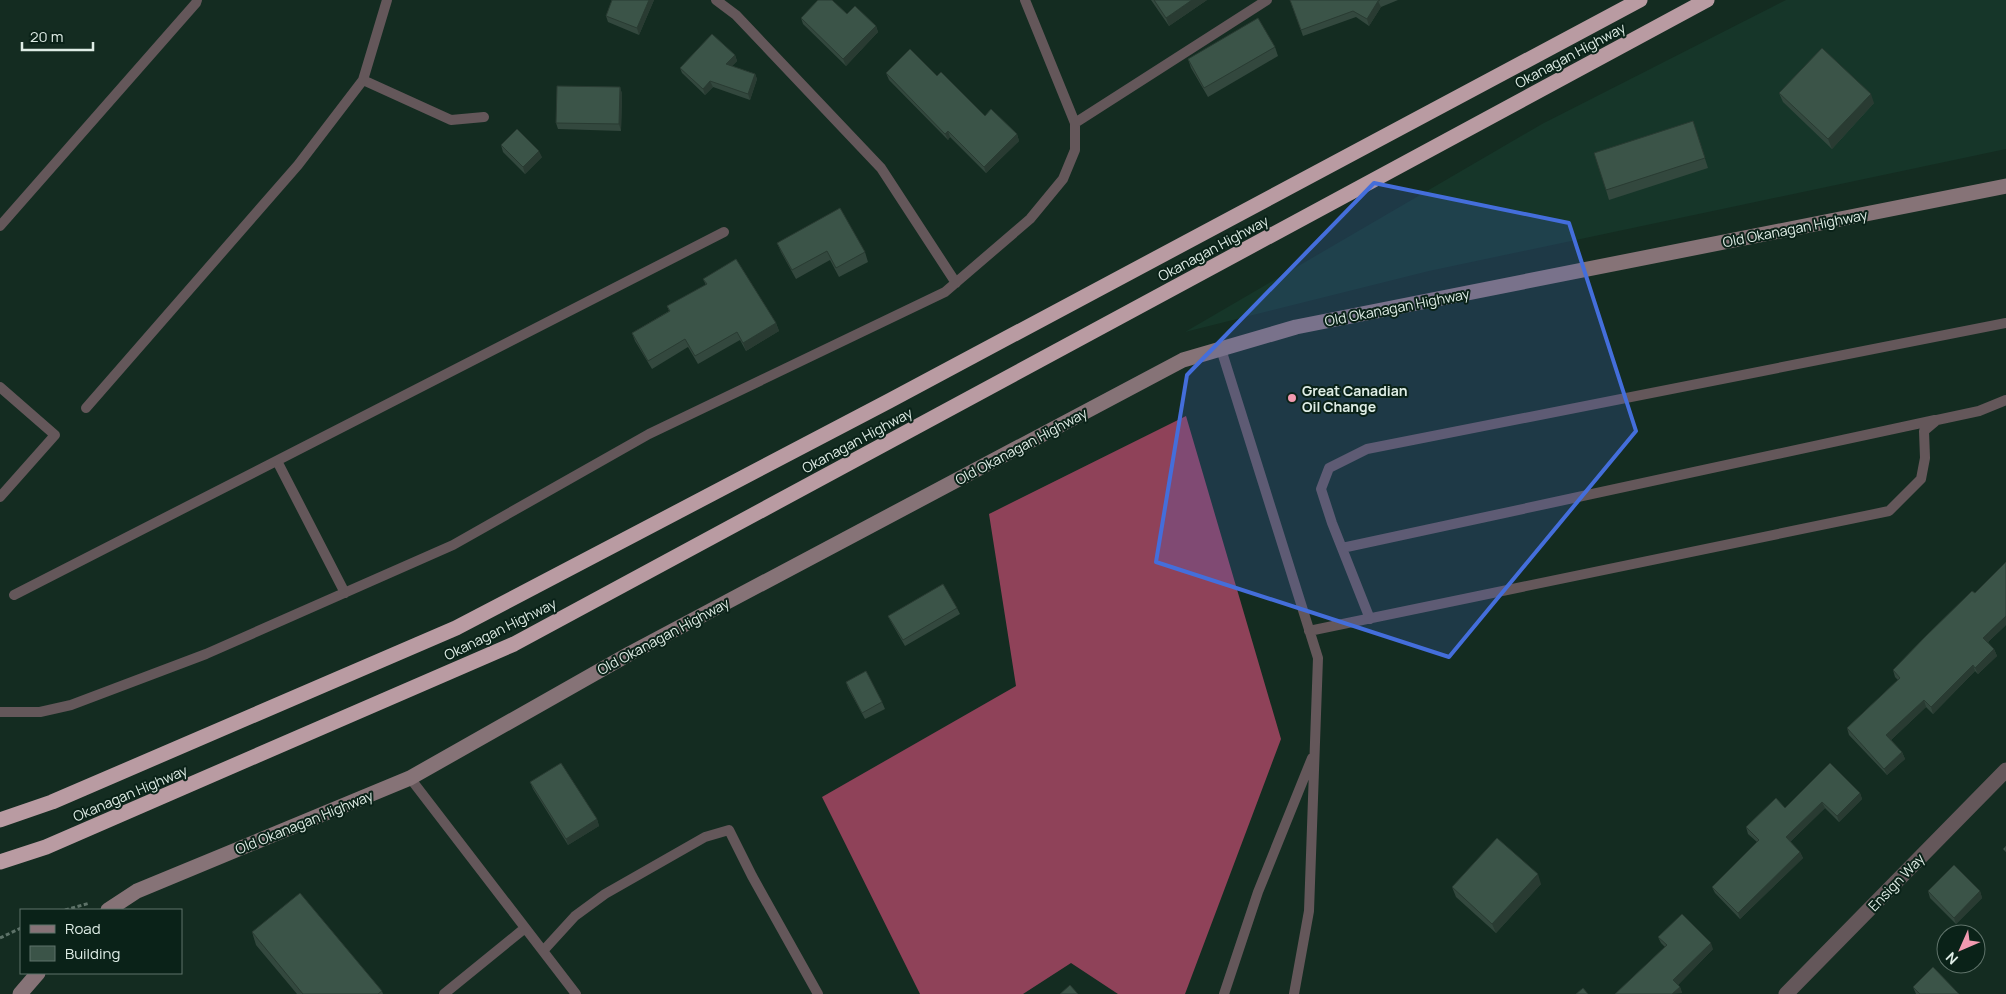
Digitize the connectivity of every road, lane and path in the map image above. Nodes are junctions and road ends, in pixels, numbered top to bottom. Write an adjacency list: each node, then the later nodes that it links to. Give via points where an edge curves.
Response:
1 (196, 0): 12 (lane)
2 (387, 0): 8 (lane)
3 (716, 0): 14 (lane, via 736,15 881,168)
4 (1025, 0): 10 (lane)
5 (1267, 0): 10 (lane)
6 (1640, 0): 32 (highway, Okanagan Highway, via 456,628 52,802)
7 (1707, 0): 33 (highway, Okanagan Highway, via 514,644 46,847)
8 (363, 80): 9 (lane, via 451,120); 19 (lane, via 298,165)
9 (484, 117)
10 (1074, 123): 14 (lane, via 1075,150 1063,179 1030,219)
11 (2006, 186): 16 (street, Old Okanagan Highway, via 1296,327)
12 (0, 226)
13 (724, 232): 21 (lane)
14 (956, 283): 24 (lane, via 945,292 649,434 453,545)
15 (2006, 322): 23 (lane, via 1367,449 1329,468 1322,489)
16 (1221, 349): 27 (lane); 31 (street, Old Okanagan Highway, via 1183,360 629,654)
17 (0, 387): 22 (lane, via 55,435)
18 (2006, 400): 20 (lane, via 1979,411)
19 (86, 408)
20 (1937, 420): 23 (lane); 26 (lane, via 1924,430 1921,479 1889,511)
21 (276, 461): 24 (lane); 25 (lane)
22 (0, 497)
23 (1342, 548): 26 (lane)
24 (345, 593): 28 (lane, via 206,654 71,705 40,712)
25 (14, 595)
26 (1370, 619): 27 (lane)
27 (1309, 632): 29 (lane, via 1318,658)
28 (0, 712)
29 (1315, 750): 44 (lane, via 1258,892); 45 (lane, via 1309,911)
30 (2006, 770): 46 (street, Ensign Way)
31 (410, 778): 34 (street, Old Okanagan Highway, via 137,891); 36 (lane)
32 (0, 820)
33 (0, 862)
34 (110, 909)
35 (20, 928): 37 (path)
36 (525, 928): 38 (lane); 41 (lane)
37 (0, 938)
38 (543, 951): 42 (lane); 43 (lane, via 575,916 605,894 705,837 729,830)
39 (37, 974): 40 (street)
40 (20, 994)
41 (444, 994)
42 (576, 994)
43 (818, 994)
44 (1224, 994)
45 (1294, 994)
46 (1786, 994)

